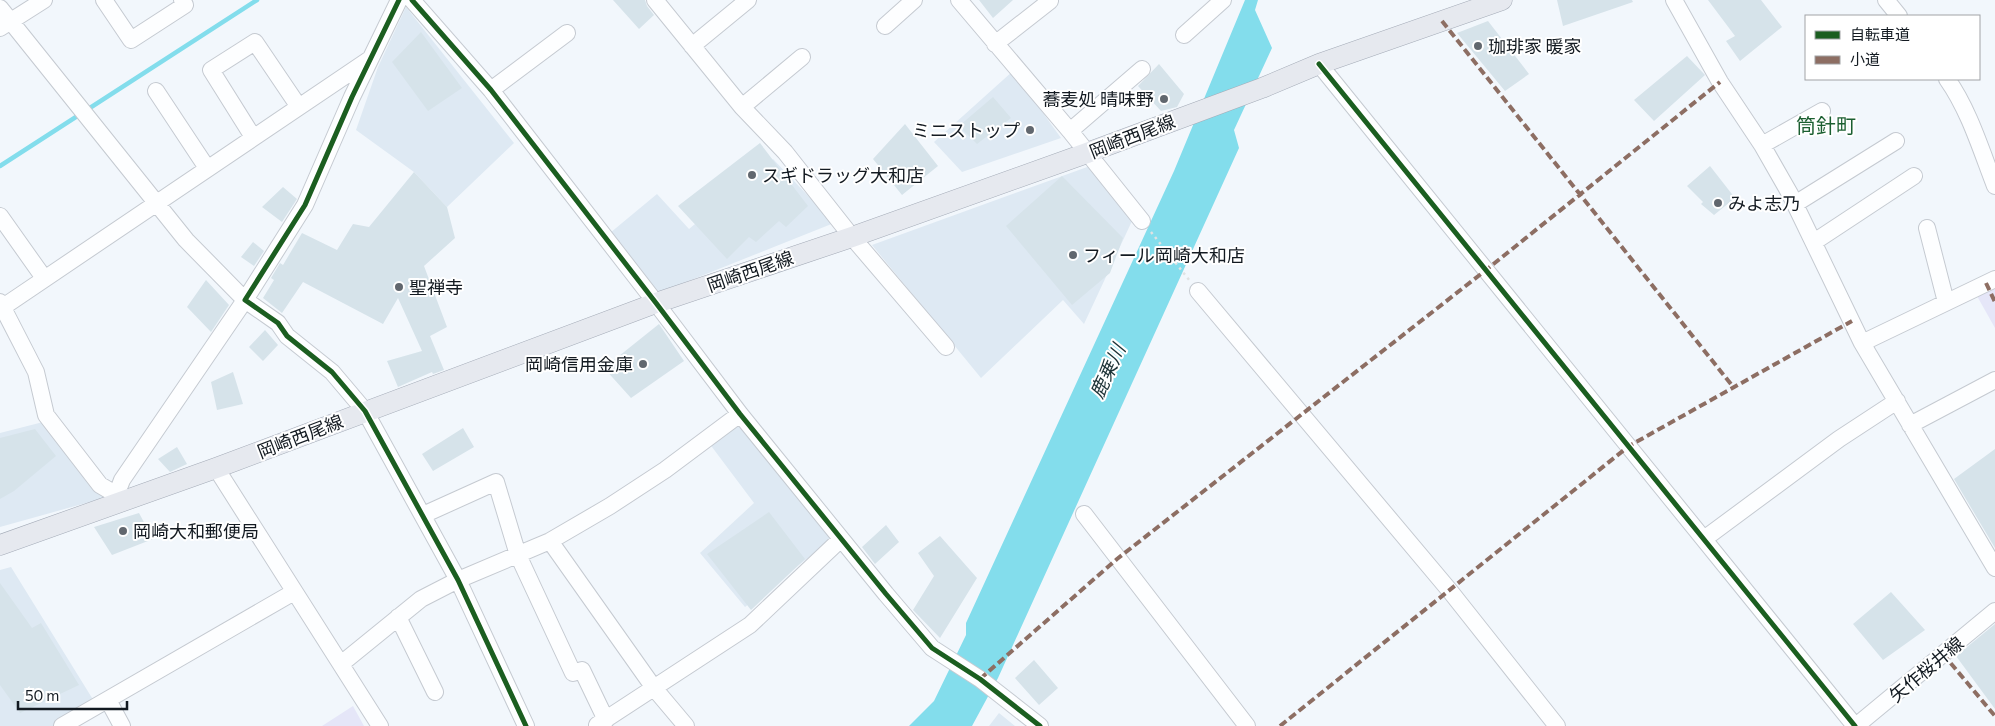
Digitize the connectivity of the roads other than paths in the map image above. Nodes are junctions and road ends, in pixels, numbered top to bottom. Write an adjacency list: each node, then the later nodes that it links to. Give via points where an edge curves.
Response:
1 (44, 0): 18 (street)
2 (104, 0): 3 (street, via 131,40 185,5)
3 (182, 0)
4 (399, 0): 25 (street)
5 (412, 0): 29 (street)
6 (655, 0): 23 (street)
7 (748, 0): 23 (street)
8 (914, 0): 19 (street)
9 (959, 0): 22 (street)
10 (1223, 0): 21 (street)
11 (1502, 0): 15 (main road, 岡崎西尾線)
12 (1674, 0): 37 (street, via 1720,82)
13 (1886, 0): 17 (street)
14 (1050, 2): 22 (street)
15 (1469, 5): 26 (main road, 岡崎西尾線)
16 (0, 8): 18 (street)
17 (1898, 15)
18 (5, 25): 42 (street)
19 (884, 26)
20 (567, 33): 29 (street)
21 (1184, 35)
22 (996, 44): 34 (street)
23 (692, 46): 32 (street)
24 (802, 57): 32 (street)
25 (370, 59): 31 (street); 52 (street, via 305,205)
26 (1319, 64): 38 (main road, 岡崎西尾線); 67 (street)
27 (1142, 69): 34 (street)
28 (1947, 80): 41 (street, via 1959,99)
29 (491, 90): 53 (street)
30 (156, 91): 39 (street)
31 (299, 107): 35 (street); 35 (street, via 255,42 211,70)
32 (742, 107): 47 (street, via 785,152)
33 (1822, 111): 37 (street)
34 (1070, 131): 38 (street)
35 (253, 137): 39 (street)
36 (1896, 141): 43 (street)
37 (1762, 145): 43 (street)
38 (1087, 153): 45 (street); 47 (main road, 岡崎西尾線)
39 (207, 168): 42 (street)
40 (1914, 176): 48 (street)
41 (1995, 186)
42 (156, 202): 49 (street); 52 (street, via 186,240)
43 (1795, 204): 48 (street)
44 (0, 216): 49 (street)
45 (1142, 221)
46 (1927, 228): 54 (street)
47 (852, 237): 53 (main road, 岡崎西尾線); 57 (street)
48 (1814, 242): 56 (street)
49 (44, 278): 55 (street)
50 (1995, 279): 54 (street)
51 (1198, 290): 89 (street, via 1450,591)
52 (245, 300): 60 (street, via 278,323 287,336 332,372); 64 (street, via 122,480)
53 (656, 302): 60 (main road, 岡崎西尾線); 61 (street)
54 (1946, 302): 56 (street)
55 (1, 304): 64 (street, via 36,372 46,415)
56 (1862, 343): 59 (street)
57 (946, 347)
58 (1995, 380): 62 (street)
59 (1897, 401): 62 (street); 67 (street)
60 (365, 411): 63 (main road, 岡崎西尾線); 66 (street)
61 (740, 414): 68 (street); 69 (street, via 649,480)
62 (1910, 425): 72 (street)
63 (216, 468): 64 (main road, 岡崎西尾線); 74 (street)
64 (115, 500): 70 (main road, 岡崎西尾線)
65 (1084, 514): 88 (street)
66 (423, 516): 71 (street, via 496,482); 73 (street)
67 (1704, 539): 90 (street)
68 (841, 540): 78 (street, via 750,625); 87 (street, via 932,648 980,679)
69 (550, 541): 71 (street); 78 (street)
70 (0, 545)
71 (518, 555): 73 (street); 81 (street, via 573,673 582,670)
72 (1995, 568)
73 (458, 580): 76 (street, via 421,599); 85 (street)
74 (294, 592): 77 (street); 80 (street)
75 (1995, 611): 90 (street, 矢作桜井線)
76 (398, 617): 77 (street); 79 (street)
77 (340, 664): 84 (street)
78 (654, 688): 81 (street); 86 (street)
79 (435, 692)
80 (108, 700): 82 (street); 83 (street)
81 (601, 723)
82 (62, 726)
83 (122, 726)
84 (380, 726)
85 (526, 726)
86 (686, 726)
87 (1040, 726)
88 (1247, 726)
89 (1557, 726)
90 (1856, 726)

